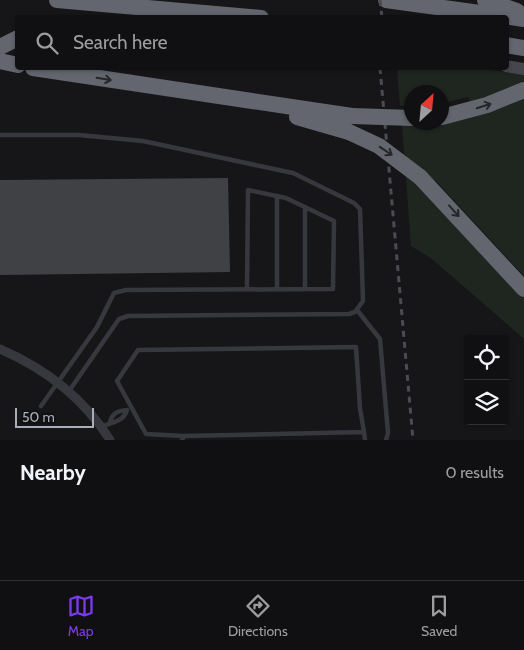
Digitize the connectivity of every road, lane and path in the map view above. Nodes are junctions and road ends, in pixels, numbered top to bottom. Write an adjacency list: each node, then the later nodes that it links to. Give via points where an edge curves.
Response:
1 (57, 0): 5 (highway)
2 (386, 0): 6 (highway)
3 (485, 0): 4 (highway)
4 (524, 13)
5 (227, 15)
6 (495, 15)
7 (509, 17): 8 (highway)
8 (524, 19)
9 (15, 40): 11 (highway)
10 (509, 46): 12 (highway)
11 (0, 47)
12 (524, 48)
13 (15, 55): 14 (main road)
14 (0, 62): 15 (highway, bridge)
15 (15, 64)
16 (509, 66): 17 (main road)
17 (524, 69)
18 (49, 70): 22 (highway, one-way to 22, via 195,93 314,120)
19 (524, 90): 20 (highway, one-way to 19, via 487,106)
20 (449, 115)
21 (404, 119): 22 (highway, bridge)
22 (350, 124): 29 (highway, one-way to 29, bridge, via 420,176)
23 (0, 135): 30 (lane, via 79,135 143,141 293,173 360,209 363,301)
24 (277, 196): 25 (lane); 26 (lane, via 248,190); 27 (lane)
25 (305, 207): 28 (lane); 28 (lane, via 334,221 333,289)
26 (247, 289): 27 (lane); 32 (lane, via 126,290 114,293 97,328)
27 (277, 289): 28 (lane)
28 (305, 289)
29 (524, 289)
30 (357, 310): 33 (lane, via 348,314 128,316 120,319); 42 (lane, via 380,339)
31 (0, 349): 32 (street)
32 (58, 382): 33 (street); 34 (lane)
33 (69, 391): 37 (street)
34 (41, 406)
35 (129, 409): 36 (lane, via 125,417); 36 (lane, via 112,415); 38 (lane, via 117,381 138,350 356,347); 39 (lane, via 146,434)
36 (110, 422): 37 (lane)
37 (102, 427): 40 (street)
38 (364, 432): 39 (lane); 41 (lane)
39 (183, 438)
40 (110, 440)
41 (365, 440)
42 (386, 440)

